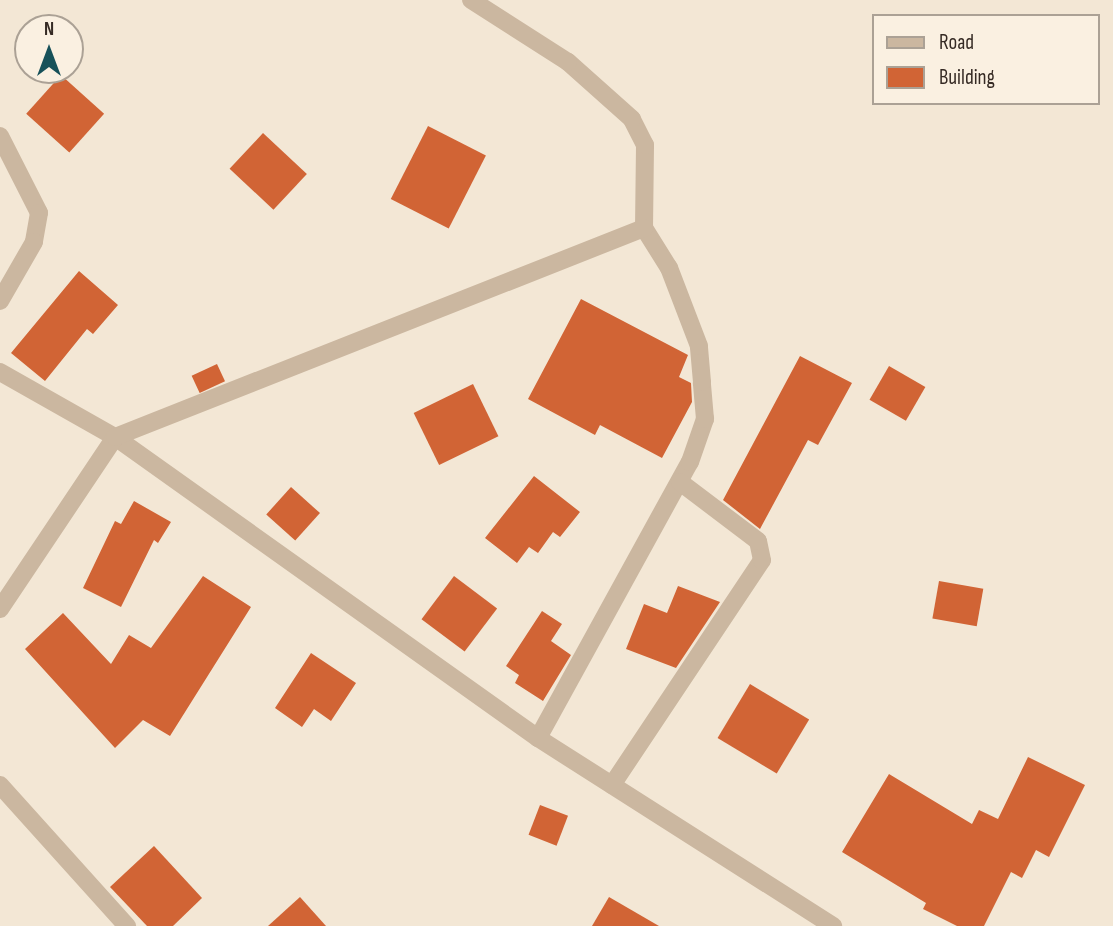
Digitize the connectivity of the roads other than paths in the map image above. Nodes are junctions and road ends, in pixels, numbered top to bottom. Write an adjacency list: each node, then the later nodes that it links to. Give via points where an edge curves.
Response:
1 (471, 0): 3 (street, via 568,62 632,119 645,145)
2 (0, 136): 4 (street, via 38,213 34,242)
3 (644, 228): 6 (street); 7 (street, via 669,268 699,346 705,419)
4 (0, 301)
5 (0, 372): 6 (street)
6 (115, 437): 8 (street); 9 (street)
7 (680, 482): 9 (street); 11 (street, via 758,541 762,561)
8 (0, 610)
9 (538, 738): 11 (street)
10 (0, 785): 12 (street)
11 (612, 785): 13 (street)
12 (127, 926)
13 (833, 926)

